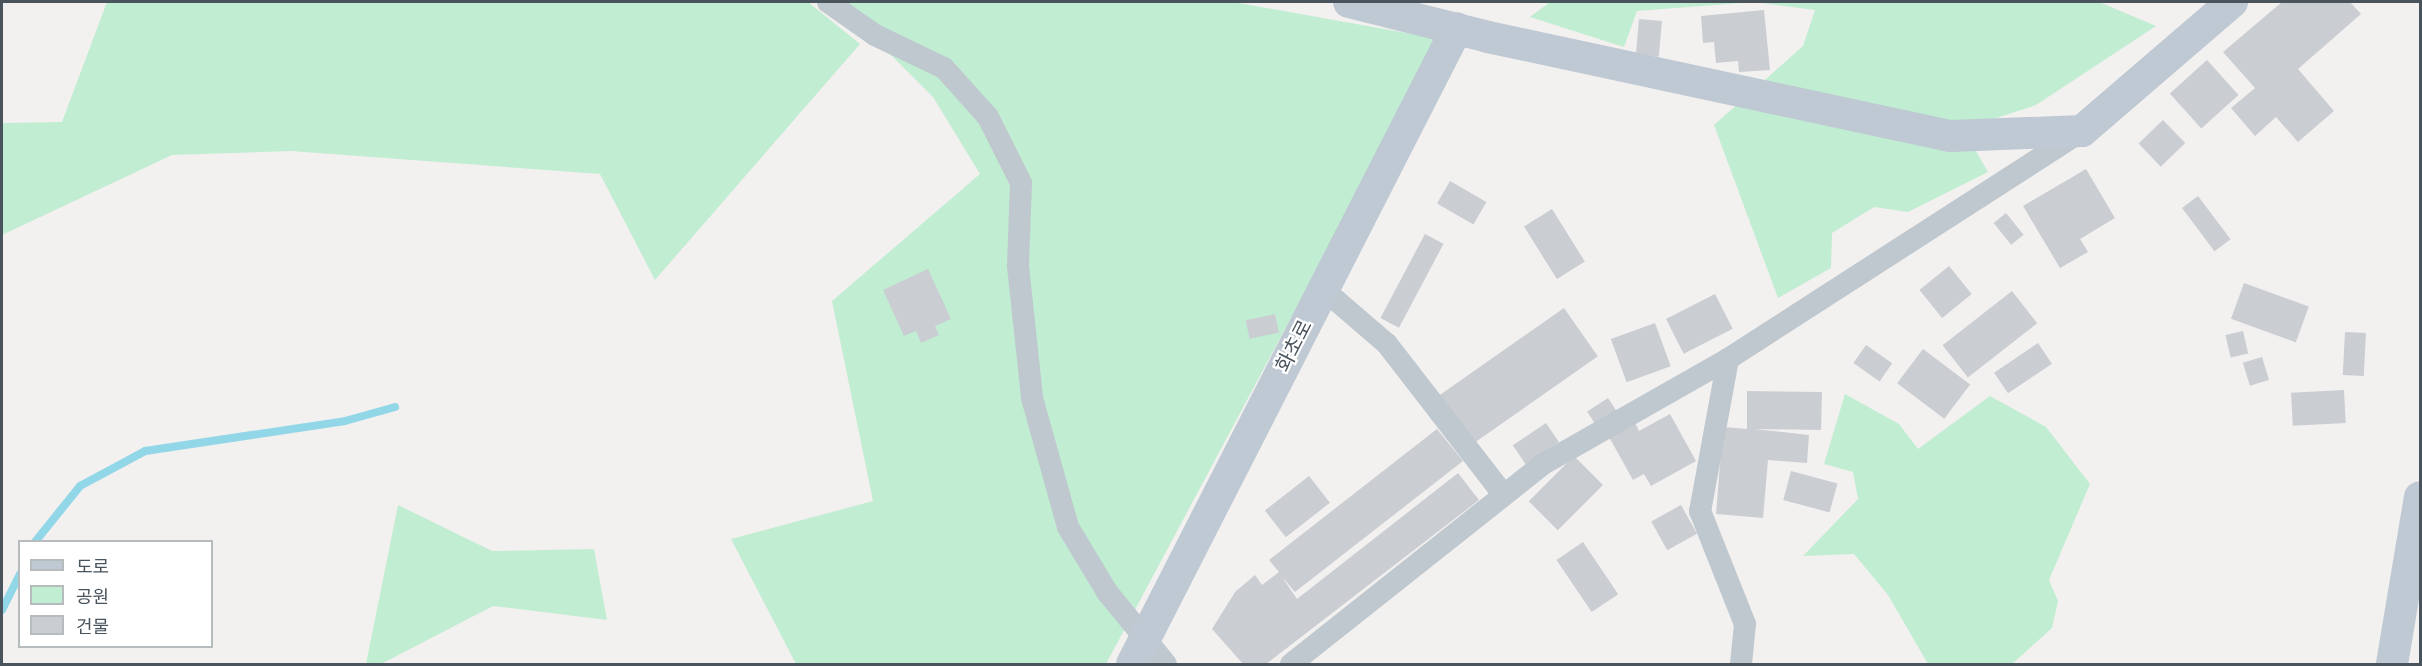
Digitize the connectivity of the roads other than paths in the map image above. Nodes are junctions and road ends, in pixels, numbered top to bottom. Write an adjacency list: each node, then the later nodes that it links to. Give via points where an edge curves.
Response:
1 (828, 2): 10 (street, via 875,35 944,68 988,117 1021,183 1018,266 1032,398 1068,527)
2 (1348, 2): 4 (street)
3 (2232, 2): 5 (street)
4 (1457, 28): 5 (street, via 1951,136); 6 (street, 화초로)
5 (2082, 131): 7 (street)
6 (1323, 289): 8 (street, via 1387,344); 10 (street, 화초로)
7 (1728, 359): 8 (street, via 1545,464); 13 (street, via 1700,511 1745,624)
8 (1503, 494): 12 (street)
9 (2421, 497): 14 (street)
10 (1138, 652): 11 (street)
11 (1166, 664)
12 (1292, 664)
13 (1741, 664)
14 (2392, 664)

